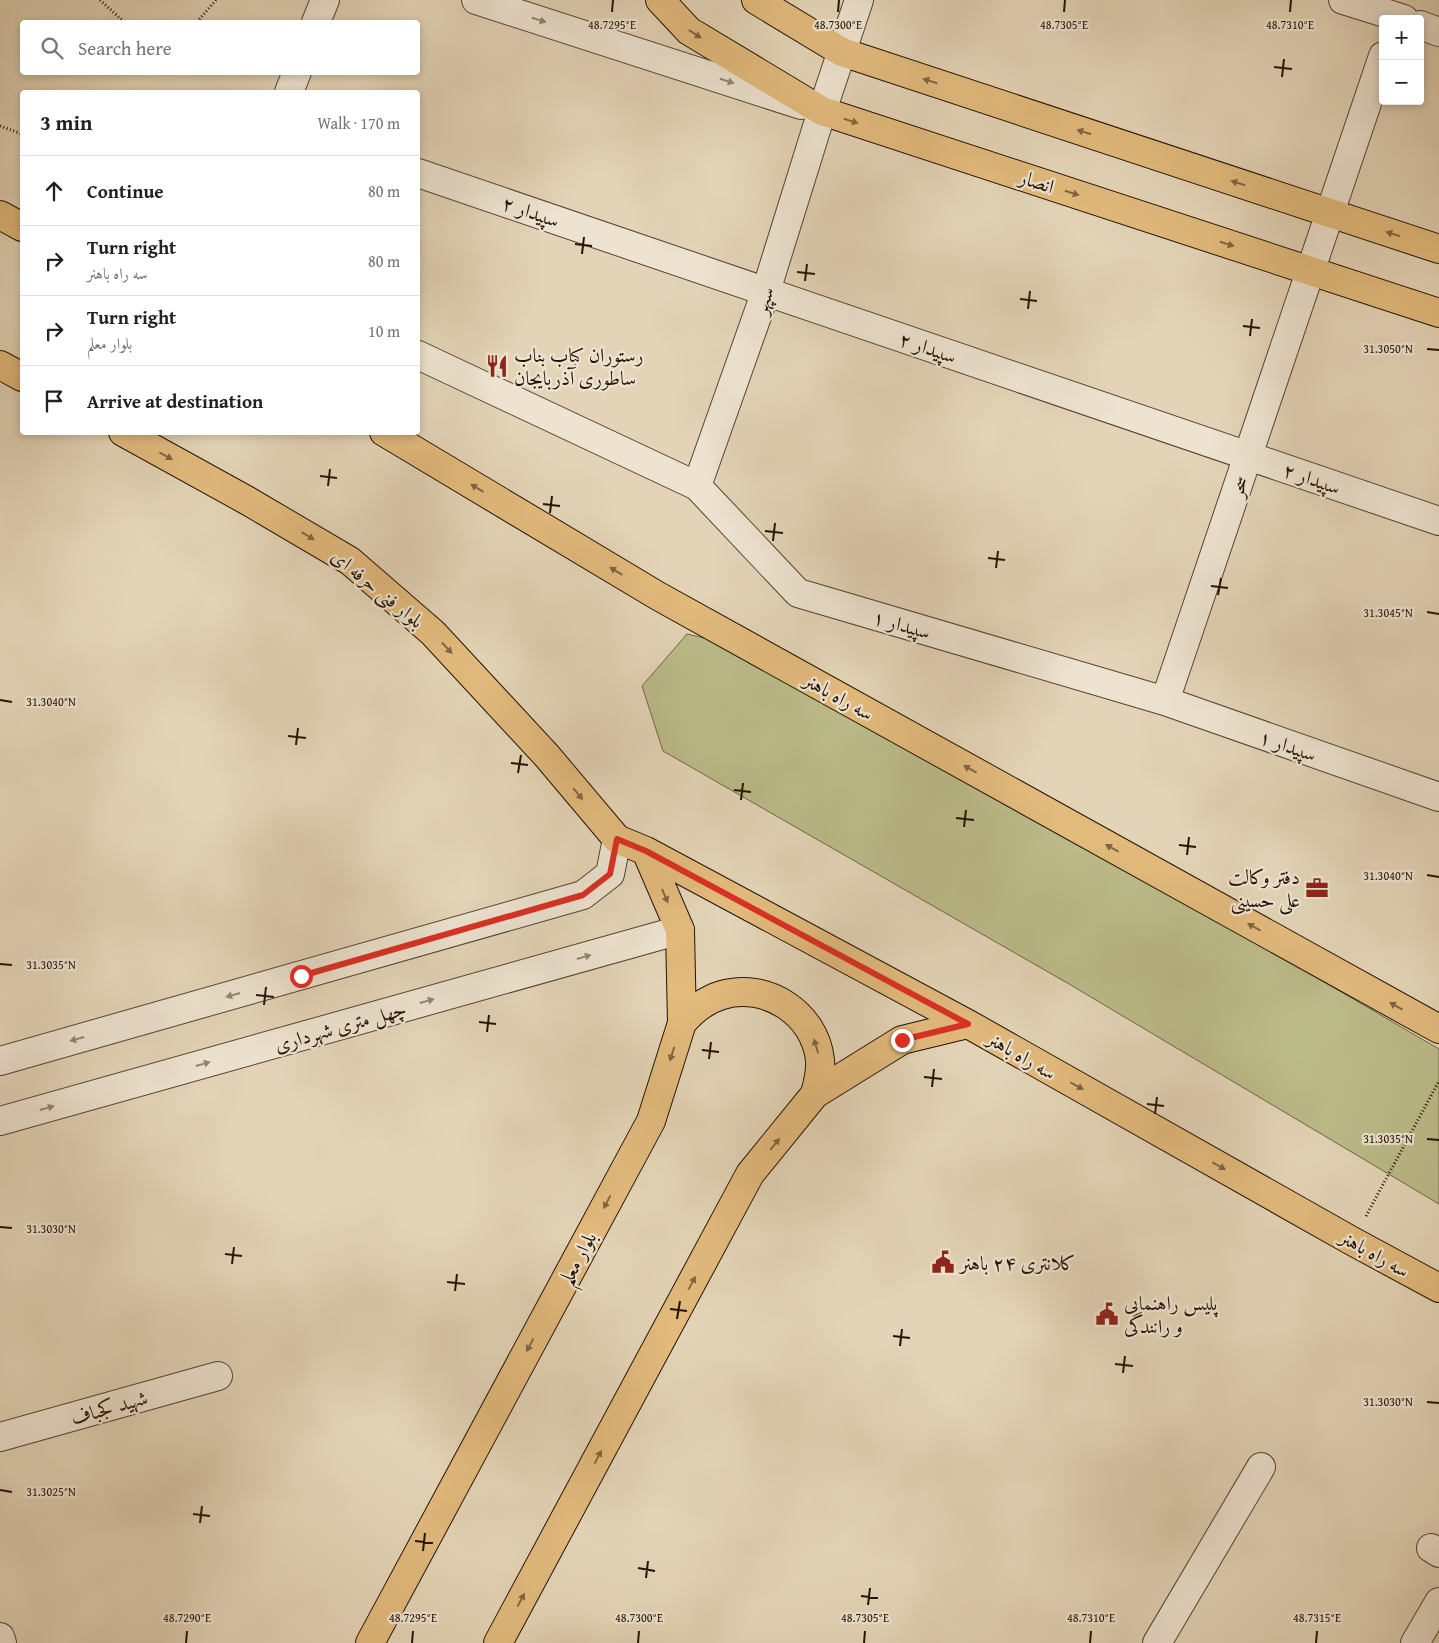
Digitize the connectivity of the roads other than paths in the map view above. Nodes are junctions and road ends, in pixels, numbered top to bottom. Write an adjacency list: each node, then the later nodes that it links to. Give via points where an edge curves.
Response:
1 (325, 0): 8 (street)
2 (476, 0): 15 (street, one-way to 15)
3 (660, 0): 15 (main road, انصار, one-way to 15, via 689,31)
4 (756, 0): 11 (main road)
5 (860, 0): 11 (street)
6 (1343, 0): 7 (street)
7 (1399, 15)
8 (317, 20)
9 (1424, 25): 10 (street)
10 (1439, 32)
11 (842, 52): 15 (street, سپهر); 17 (main road, one-way to 11)
12 (1382, 60): 17 (street)
13 (296, 75): 14 (street)
14 (290, 90)
15 (822, 112): 21 (main road, انصار, one-way to 21); 22 (street, سپهر)
16 (420, 174): 22 (street, سپیدار ۲)
17 (1330, 213): 20 (main road, one-way to 17); 21 (street, سحر)
18 (0, 215): 19 (main road)
19 (20, 226)
20 (1439, 249)
21 (1310, 271): 23 (main road, انصار); 29 (street, سحر)
22 (766, 291): 29 (street, سپیدار ۲); 30 (street, سپهر)
23 (1439, 313)
24 (420, 356): 30 (street, سپیدار ۱)
25 (0, 365): 26 (main road)
26 (20, 376)
27 (129, 435): 33 (main road, بلوار فنی حرفه ای, one-way to 33, via 350,561 433,633)
28 (389, 435): 40 (main road, سه راه باهنر, one-way to 28, via 658,596)
29 (1248, 456): 31 (street, سپیدار ۲); 32 (street, سحر)
30 (698, 486): 32 (street, سپیدار ۱, via 798,594)
31 (1439, 521)
32 (1165, 701): 34 (street, سپیدار ۱)
33 (547, 756): 35 (main road, سه راه باهنر, one-way to 35)
34 (1439, 798)
35 (617, 839): 36 (main road, سه راه باهنر); 41 (street, one-way to 41, via 610,874 583,895)
36 (646, 851): 37 (main road, بلوار معلم, one-way to 37); 39 (main road, سه راه باهنر)
37 (680, 930): 38 (main road, بلوار معلم); 43 (street, چهل متری شهرداری, one-way to 37)
38 (682, 1023): 42 (main road, one-way to 38, via 820,1059 815,1043 808,1026 783,1002 752,992 720,995 693,1011); 51 (main road, بلوار معلم, one-way to 51, via 651,1121)
39 (968, 1024): 42 (main road, via 902,1040); 44 (main road, سه راه باهنر, one-way to 44)
40 (1439, 1029)
41 (0, 1061)
42 (815, 1094): 52 (main road, one-way to 42, via 750,1174)
43 (0, 1121)
44 (1439, 1288)
45 (218, 1376): 46 (street, شهید کجباف)
46 (0, 1437)
47 (1261, 1467): 53 (street)
48 (1439, 1602): 54 (street)
49 (0, 1637): 50 (street)
50 (2, 1643)
51 (370, 1643)
52 (498, 1643)
53 (1157, 1643)
54 (1415, 1643)

